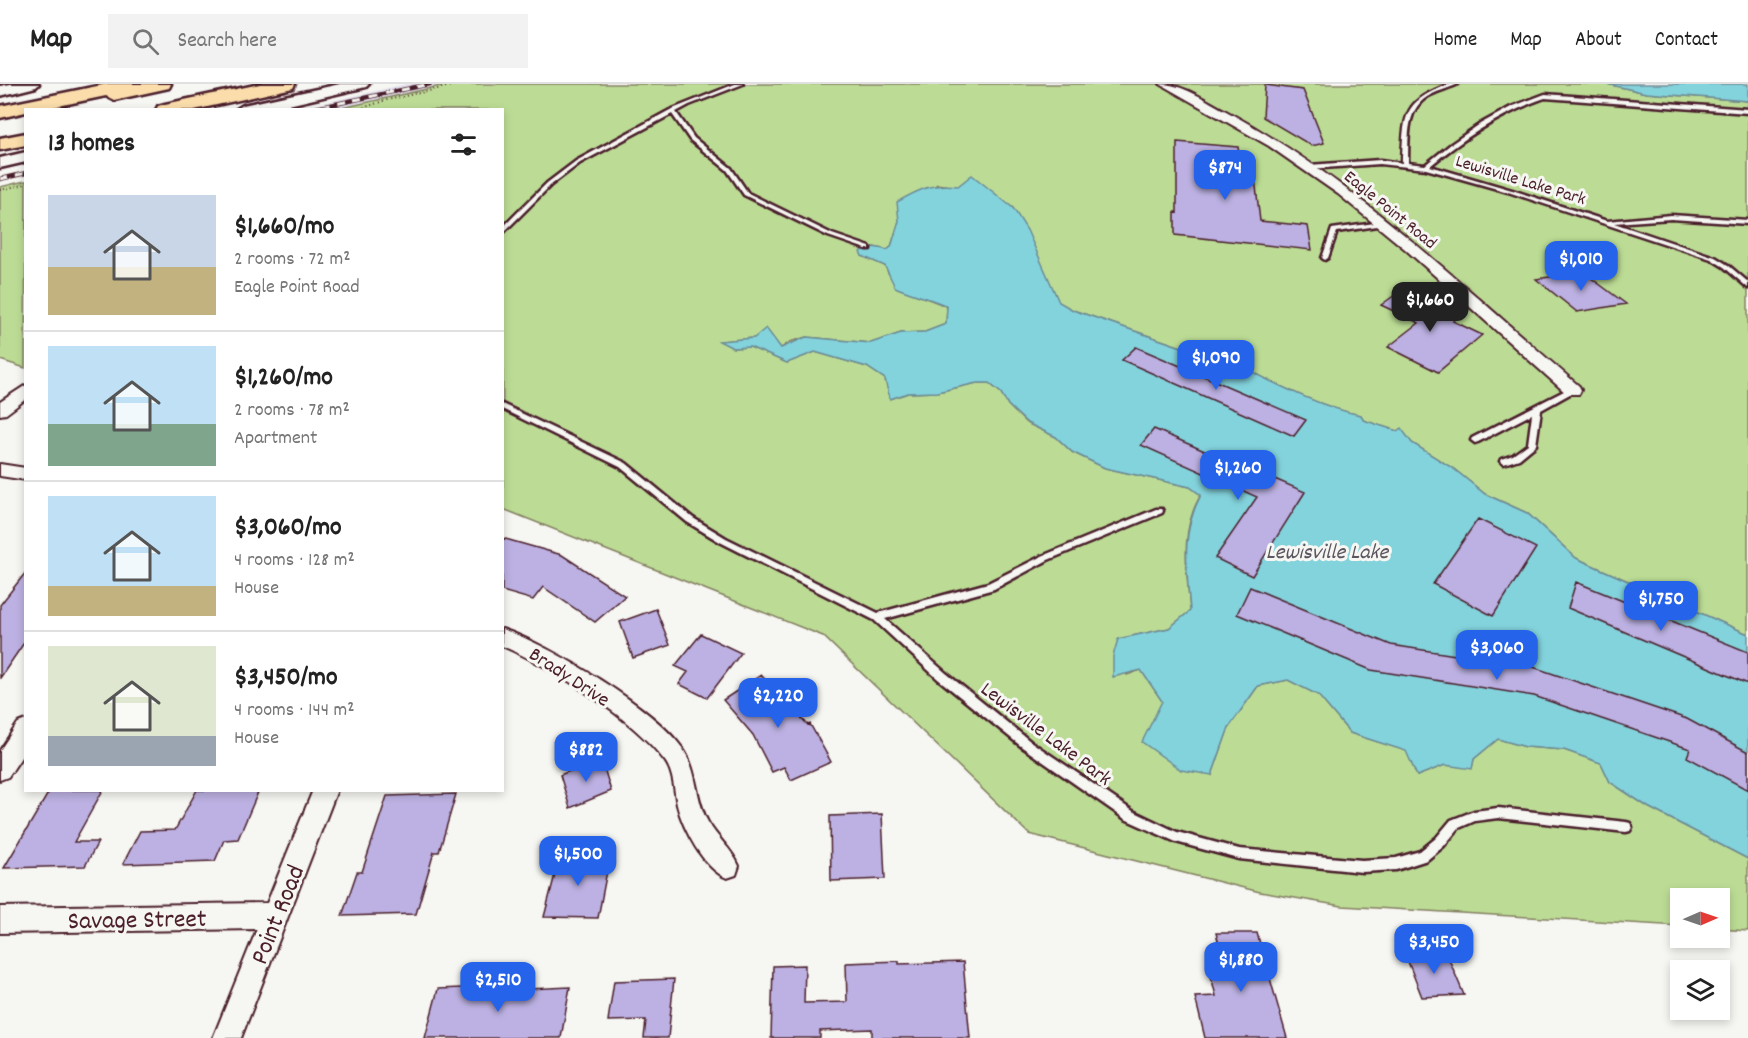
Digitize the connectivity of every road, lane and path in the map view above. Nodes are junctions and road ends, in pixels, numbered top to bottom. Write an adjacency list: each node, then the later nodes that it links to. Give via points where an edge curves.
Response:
1 (31, 84): 11 (main road)
2 (95, 84): 13 (highway)
3 (134, 84): 21 (highway)
4 (162, 84): 14 (highway)
5 (285, 84): 12 (highway)
6 (361, 84): 17 (main road)
7 (460, 84): 18 (path)
8 (740, 84): 19 (lane)
9 (1165, 84): 29 (street, Eagle Point Road, via 1248,127)
10 (1455, 84): 28 (lane, via 1425,95 1410,109)
11 (0, 90)
12 (257, 90): 15 (highway); 16 (highway)
13 (0, 104)
14 (54, 108)
15 (174, 108)
16 (201, 108)
17 (252, 108)
18 (362, 108)
19 (672, 111): 36 (lane, via 578,162 549,184); 37 (lane, via 692,139 729,169 746,194 830,235)
20 (1748, 111): 30 (lane, Lewisville Lake Park, via 1545,96 1479,128)
21 (0, 112)
22 (24, 114): 23 (highway)
23 (0, 119)
24 (24, 139): 25 (highway)
25 (0, 144)
26 (24, 157): 27 (main road)
27 (0, 163)
28 (1405, 164): 29 (lane, Lewisville Lake Park); 30 (lane, Lewisville Lake Park)
29 (1309, 167): 35 (street, Eagle Point Road)
30 (1426, 167): 33 (lane, Lewisville Lake Park)
31 (24, 184): 32 (path)
32 (0, 190)
33 (1606, 222): 34 (lane, Lewisville Lake Park, via 1671,217); 39 (lane, Lewisville Lake Park, via 1713,258)
34 (1748, 222)
35 (1382, 224): 38 (lane, via 1334,230); 40 (street, Eagle Point Road)
36 (504, 230)
37 (868, 248)
38 (1325, 258)
39 (1748, 286)
40 (1573, 390): 43 (lane)
41 (24, 392): 44 (street)
42 (504, 407): 50 (lane, Lewisville Lake Park, via 623,465 690,520 723,540)
43 (1537, 409): 45 (lane); 46 (lane, via 1532,445)
44 (0, 410)
45 (1475, 440)
46 (1503, 461)
47 (0, 470): 48 (street)
48 (24, 474)
49 (1159, 511): 50 (lane, via 1045,558 991,586)
50 (877, 616): 55 (lane, Lewisville Lake Park, via 942,676 1026,744 1128,814 1176,837 1239,854 1362,866 1396,864 1423,856 1455,824 1474,816 1498,813)
51 (504, 638): 56 (street, Brady Drive, via 561,667 664,742 683,772 700,832)
52 (24, 733): 53 (street)
53 (0, 770)
54 (324, 792): 57 (street, Point Road)
55 (1626, 827)
56 (727, 866)
57 (275, 916): 58 (street, Savage Street); 59 (street, Point Road)
58 (0, 920)
59 (227, 1038)

